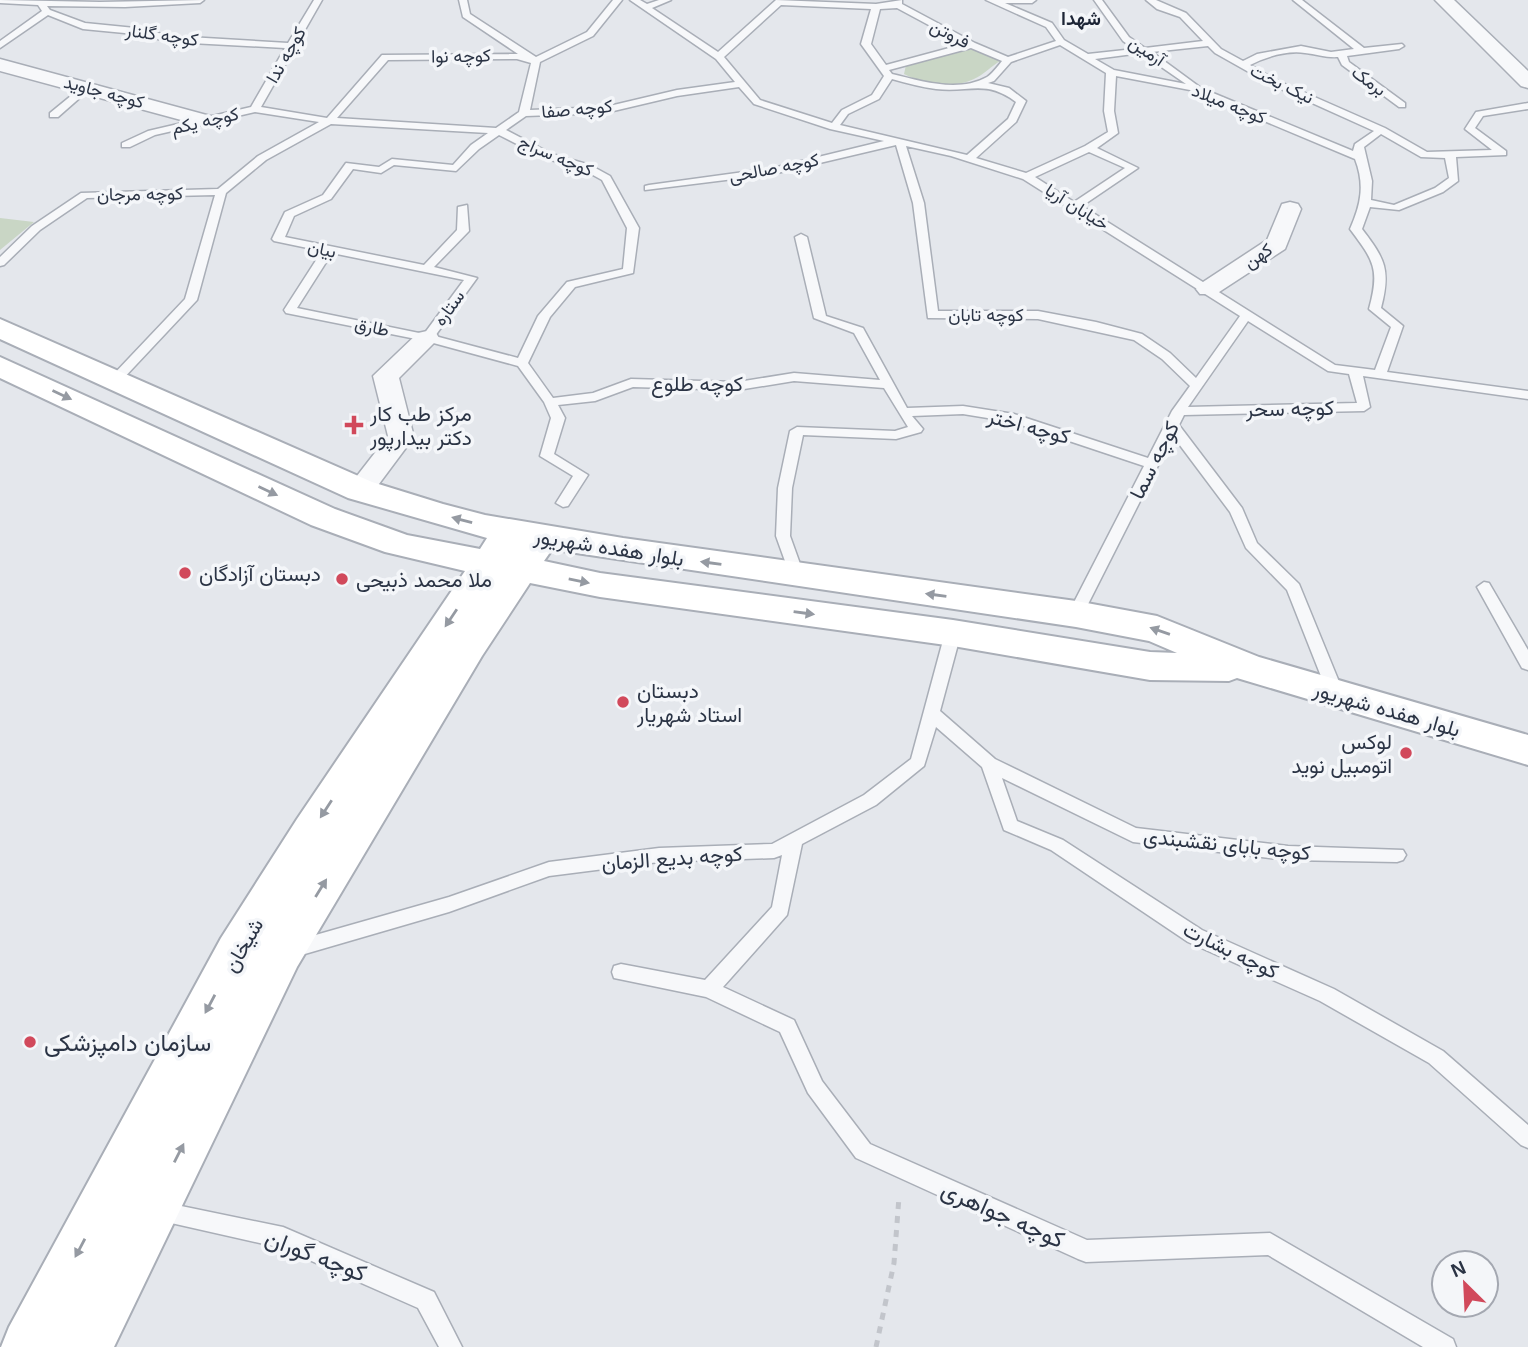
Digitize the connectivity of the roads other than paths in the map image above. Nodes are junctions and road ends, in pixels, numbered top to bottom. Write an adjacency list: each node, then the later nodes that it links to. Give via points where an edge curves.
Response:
1 (0, 0): 16 (lane)
2 (200, 0): 16 (lane)
3 (318, 0): 23 (lane, کوچه ندا)
4 (463, 0): 31 (lane, via 466,15)
5 (618, 0): 31 (lane, via 590,34)
6 (634, 0): 17 (lane, خیابان آریا)
7 (667, 0): 17 (lane)
8 (1032, 0): 14 (lane)
9 (1098, 0): 26 (lane, آرمین, via 1126,39)
10 (1150, 0): 20 (lane, نیک بخت, via 1183,15)
11 (1297, 0): 25 (lane)
12 (1444, 0): 36 (street)
13 (780, 1): 18 (lane); 28 (lane)
14 (991, 1): 19 (lane, کوچه میلاد, via 1049,25)
15 (898, 2): 18 (lane); 22 (lane, فروتن)
16 (44, 8): 21 (lane); 23 (lane, کوچه گلنار, via 83,26 172,39)
17 (645, 8): 28 (lane, خیابان آریا)
18 (876, 8): 34 (lane, via 866,44)
19 (1061, 42): 29 (lane, کوچه میلاد); 30 (lane)
20 (1209, 43): 26 (lane); 33 (lane, نیک بخت)
21 (0, 45)
22 (972, 45): 30 (lane, فروتن); 34 (lane)
23 (290, 46): 43 (lane, کوچه ندا)
24 (1399, 46): 25 (lane)
25 (1361, 50): 27 (lane)
26 (1143, 52): 29 (lane); 40 (lane, آرمین)
27 (1342, 53): 33 (lane, via 1301,49 1260,56); 41 (lane, برمک, via 1345,63)
28 (719, 57): 38 (lane, خیابان آریا)
29 (1086, 57): 35 (lane, کوچه میلاد)
30 (1008, 60): 37 (lane, via 991,79)
31 (536, 61): 44 (lane); 47 (lane, کوچه نوا, via 517,56 385,57)
32 (0, 65): 39 (street, کوچه جاوید)
33 (1242, 65): 49 (lane, نیک بخت)
34 (887, 72): 37 (lane, via 933,86 961,88); 48 (lane, via 876,97 845,112)
35 (1111, 72): 40 (lane, کوچه میلاد); 53 (lane, via 1112,133)
36 (1528, 82)
37 (977, 83): 56 (lane, via 1006,90 1021,101 1012,120)
38 (742, 84): 44 (lane, کوچه صفا, via 605,110); 48 (lane, خیابان آریا, via 757,102)
39 (86, 88): 45 (lane); 46 (street, کوچه جاوید)
40 (1205, 93): 55 (lane, کوچه میلاد)
41 (1402, 106)
42 (1528, 106): 54 (lane, via 1480,114 1470,129 1502,153)
43 (256, 109): 46 (lane, کوچه یکم); 47 (lane, کوچه یکم)
44 (524, 113): 50 (lane, کوچه صفا)
45 (54, 115)
46 (207, 121): 52 (lane, کوچه یکم, via 152,133)
47 (329, 121): 50 (lane, کوچه سراج); 60 (lane, via 262,158)
48 (834, 127): 51 (lane, خیابان آریا)
49 (1381, 130): 54 (lane, نیک بخت, via 1425,155); 55 (lane, via 1359,146)
50 (499, 131): 57 (lane, کوچه صفا, via 456,167 392,162 381,170); 74 (lane, کوچه سراج, via 606,178 633,228 629,271 571,284 544,316)
51 (899, 141): 56 (lane, خیابان آریا); 59 (lane, کوچه صالحی, via 773,171); 80 (lane, کوچه تابان, via 909,160 920,218 932,315 1038,315 1138,337)
52 (126, 145)
53 (1090, 148): 58 (lane); 62 (lane, via 1133,167)
54 (1450, 155): 61 (lane, via 1454,179 1439,190 1395,208)
55 (1357, 157): 61 (lane, via 1365,173)
56 (968, 159): 58 (lane, خیابان آریا)
57 (350, 165): 66 (lane, بیان, via 327,197 289,214 278,239)
58 (1027, 177): 62 (lane, خیابان آریا)
59 (649, 188)
60 (221, 192): 67 (lane, کوچه مرجان, via 85,195 36,228); 78 (lane, via 191,300)
61 (1367, 203): 77 (lane, via 1356,229 1377,256 1383,281 1375,309 1397,326)
62 (1075, 206): 70 (lane, خیابان آریا)
63 (463, 207): 68 (lane, via 463,231)
64 (1290, 209): 70 (street, کهن, via 1278,244)
65 (801, 237): 79 (lane, via 820,318 859,331)
66 (328, 251): 68 (lane, بیان); 73 (lane, طارق, via 290,310)
67 (0, 263)
68 (426, 269): 69 (lane, بیان)
69 (471, 278): 73 (lane, ستاره)
70 (1208, 289): 71 (lane, خیابان آریا)
71 (1247, 314): 76 (lane, خیابان آریا, via 1332,368); 80 (lane, کوچه سما)
72 (0, 328): 78 (street, بلوار هفده شهریور)
73 (427, 338): 74 (lane, طارق); 87 (street, via 386,376 401,437)
74 (522, 363): 82 (lane)
75 (0, 366): 89 (street, بلوار هفده شهریور, one-way to 89, via 323,517 397,544 445,556)
76 (1355, 371): 77 (lane, خیابان آریا); 83 (lane, کوچه سحر, via 1364,407)
77 (1380, 375): 81 (lane, خیابان آریا)
78 (116, 379): 87 (street, بلوار هفده شهریور)
79 (888, 385): 82 (lane, کوچه طلوع, via 794,377 738,386 631,383 596,397); 84 (lane)
80 (1197, 386): 83 (lane, کوچه سما)
81 (1528, 395)
82 (550, 402): 88 (lane, via 558,418 547,456 581,475)
83 (1179, 411): 85 (lane, کوچه سما)
84 (903, 412): 86 (lane, کوچه اختر, via 963,411 1014,418); 90 (lane, via 916,429 896,435 797,431 785,488 783,536)
85 (1172, 425): 86 (lane, کوچه سما); 96 (lane, via 1237,511 1251,545 1294,588)
86 (1152, 464): 92 (lane, کوچه سما)
87 (360, 490): 89 (street, بلوار هفده شهریور, one-way to 87, via 433,513)
88 (563, 503)
89 (516, 550): 90 (street, بلوار هفده شهریور, one-way to 89); 93 (street, بلوار هفده شهریور, one-way to 93, via 600,585); 102 (street, شیخان, one-way to 89, via 469,647); 106 (street, شیخان, one-way to 106, via 312,831 237,952)
90 (797, 575): 92 (street, بلوار هفده شهریور, one-way to 90)
91 (1484, 587): 94 (lane)
92 (1076, 614): 95 (street, بلوار هفده شهریور, one-way to 92, via 1157,629)
93 (953, 634): 95 (street, بلوار هفده شهریور, via 1150,666); 97 (lane, کوچه بدیع الزمان)
94 (1528, 664)
95 (1245, 667): 96 (street, بلوار هفده شهریور)
96 (1336, 694): 98 (street, بلوار هفده شهریور)
97 (931, 713): 99 (lane, کوچه بشارت); 100 (lane, کوچه بدیع الزمان, via 918,762 870,800)
98 (1528, 750)
99 (989, 764): 101 (lane, کوچه بابای نقشبندی, via 1133,835 1289,853); 105 (lane, کوچه بشارت, via 1010,825 1057,845 1195,936 1327,995 1436,1058)
100 (794, 840): 102 (lane, کوچه بدیع الزمان, via 774,850 659,856 549,869); 104 (lane, via 781,910)
101 (1397, 855)
102 (281, 953): 106 (street, شیخان, one-way to 102)
103 (621, 972): 104 (lane, کوچه جواهری)
104 (709, 989): 110 (lane, کوچه جواهری, via 787,1026 815,1087 863,1151 1086,1251 1270,1244)
105 (1528, 1138)
106 (128, 1205): 107 (street, شیخان, one-way to 107); 108 (street, شیخان); 109 (lane, کوچه گوران, via 283,1238 426,1300)
107 (29, 1347)
108 (85, 1347)
109 (451, 1347)
110 (1445, 1347)

